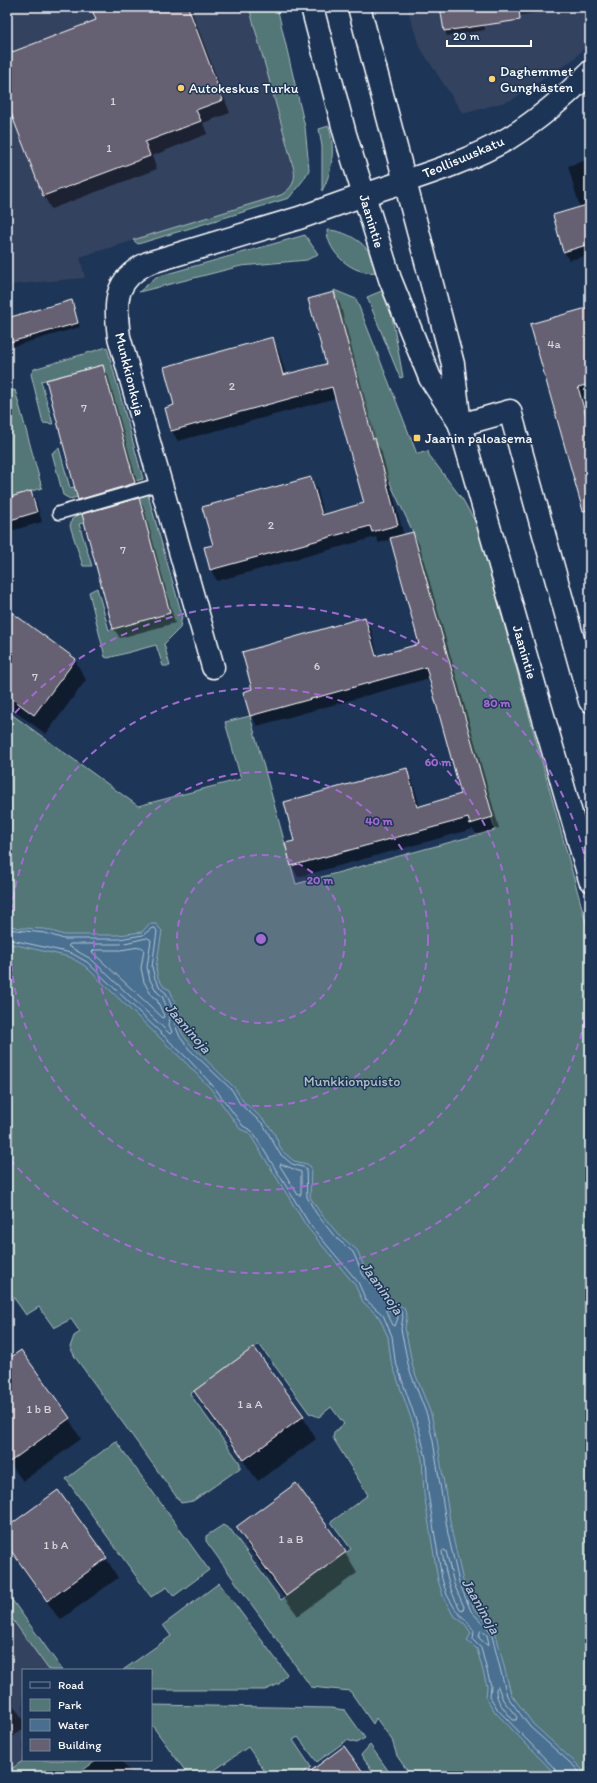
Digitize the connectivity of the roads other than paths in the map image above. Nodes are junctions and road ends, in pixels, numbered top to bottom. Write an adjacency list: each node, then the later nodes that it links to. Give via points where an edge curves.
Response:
1 (312, 7): 5 (main road, Jaanintie, via 345,134)
2 (360, 7): 4 (main road, Jaanintie)
3 (590, 72): 4 (main road, Teollisuuskatu, via 510,138 462,161)
4 (405, 181): 5 (main road, Teollisuuskatu); 6 (main road, Jaanintie, via 453,364)
5 (364, 195): 6 (main road, Jaanintie, via 390,279 430,378); 7 (main road, Munkkionkuja, via 299,218 148,263 135,269 125,279 118,294 118,337)
6 (460, 425): 10 (main road, via 510,411); 11 (main road, Jaanintie)
7 (160, 484): 8 (lane); 9 (main road, Munkkionkuja)
8 (59, 513)
9 (213, 667)
10 (590, 701)
11 (590, 880)

